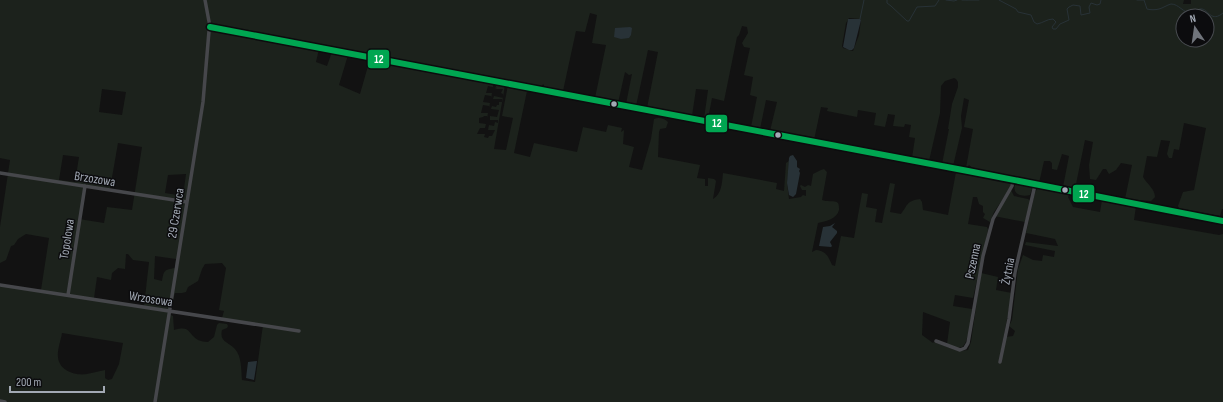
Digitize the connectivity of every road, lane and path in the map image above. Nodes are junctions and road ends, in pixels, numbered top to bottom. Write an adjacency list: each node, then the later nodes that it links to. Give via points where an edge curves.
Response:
1 (205, 0): 2 (street, 29 Czerwca)
2 (210, 27): 4 (street); 7 (street, 29 Czerwca, via 203,102)
3 (0, 174): 6 (street, Brzozowa)
4 (1013, 180): 5 (street); 13 (street, Pszenna, via 993,219 983,256 968,343 965,348 957,349)
5 (1035, 184): 8 (street); 14 (street, Żytnia, via 1015,272)
6 (85, 186): 7 (street, Brzozowa); 10 (street, Topolowa)
7 (187, 202): 11 (street, 29 Czerwca)
8 (1223, 221)
9 (0, 285): 10 (street, Wrzosowa)
10 (68, 295): 11 (street, Wrzosowa)
11 (170, 311): 12 (street, Wrzosowa); 17 (street, 29 Czerwca)
12 (299, 331)
13 (936, 341)
14 (1000, 362)
15 (0, 401): 16 (street)
16 (5, 402)
17 (155, 402)

